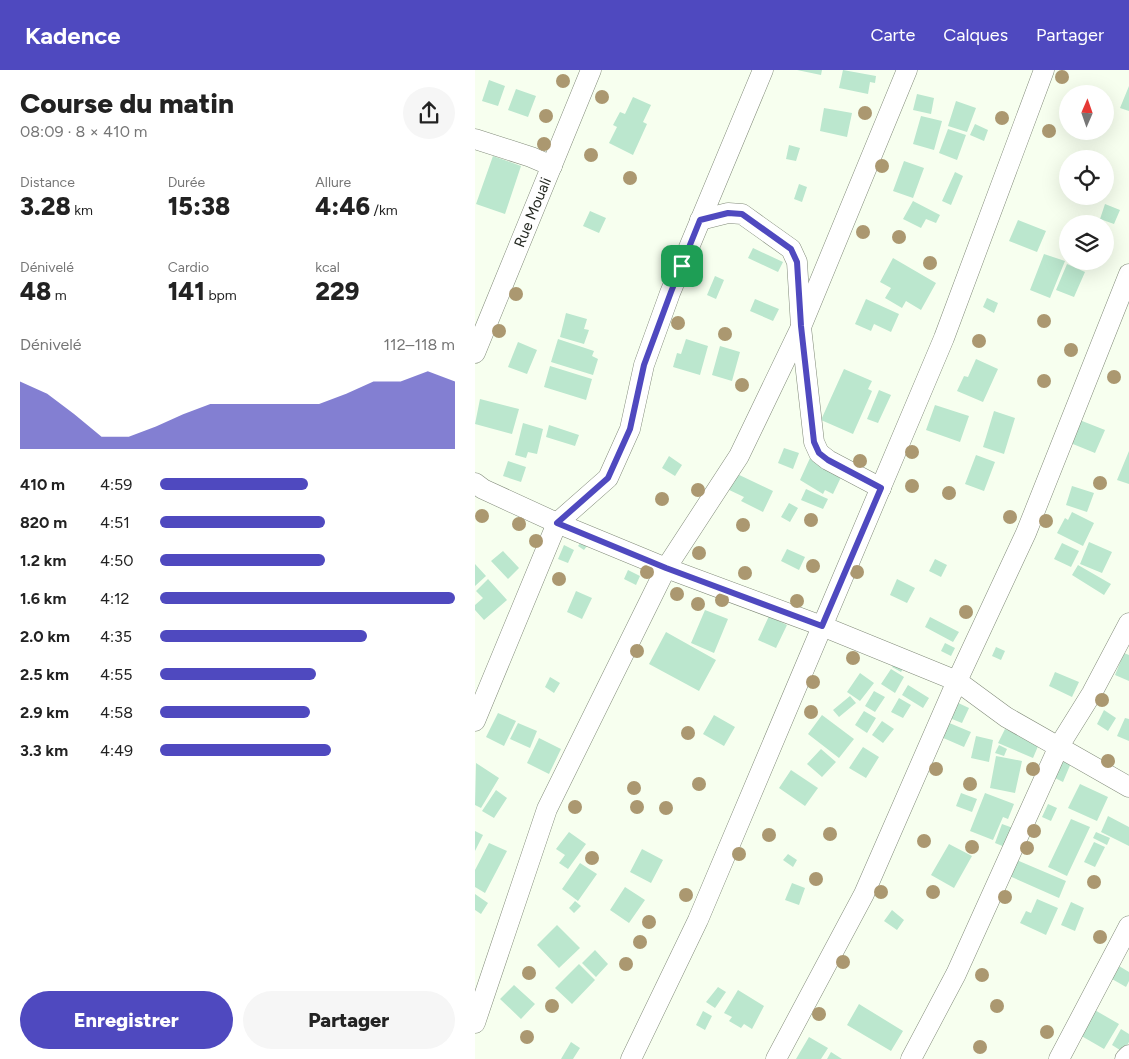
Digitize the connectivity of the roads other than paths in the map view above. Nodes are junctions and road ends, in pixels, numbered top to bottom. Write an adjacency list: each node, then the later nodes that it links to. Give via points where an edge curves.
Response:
1 (591, 70): 6 (street, Rue Mouali)
2 (763, 70): 7 (street)
3 (907, 70): 9 (street)
4 (1044, 70): 12 (street, via 944,338)
5 (475, 139): 6 (street)
6 (552, 166): 10 (street, Rue Mouali)
7 (700, 220): 9 (street, via 728,213 742,214 791,249 797,262); 13 (street, via 644,365 630,429 608,478)
8 (1129, 274): 17 (street, via 1026,533)
9 (801, 326): 12 (street, via 814,442 819,453); 14 (street, via 739,456)
10 (475, 353)
11 (475, 483): 13 (street)
12 (881, 488): 16 (street)
13 (557, 523): 14 (street); 18 (street)
14 (666, 568): 16 (street); 22 (street, via 547,809)
15 (1129, 623): 19 (street)
16 (822, 626): 17 (street); 24 (street, via 698,920)
17 (957, 681): 19 (street, via 1006,717); 25 (street, via 864,894)
18 (475, 722)
19 (1059, 746): 20 (street); 26 (street, via 956,974)
20 (1129, 787)
21 (1129, 926): 27 (street)
22 (475, 1023)
23 (1129, 1054): 28 (street)
24 (631, 1059)
25 (776, 1059)
26 (911, 1059)
27 (1059, 1059)
28 (1125, 1059)

